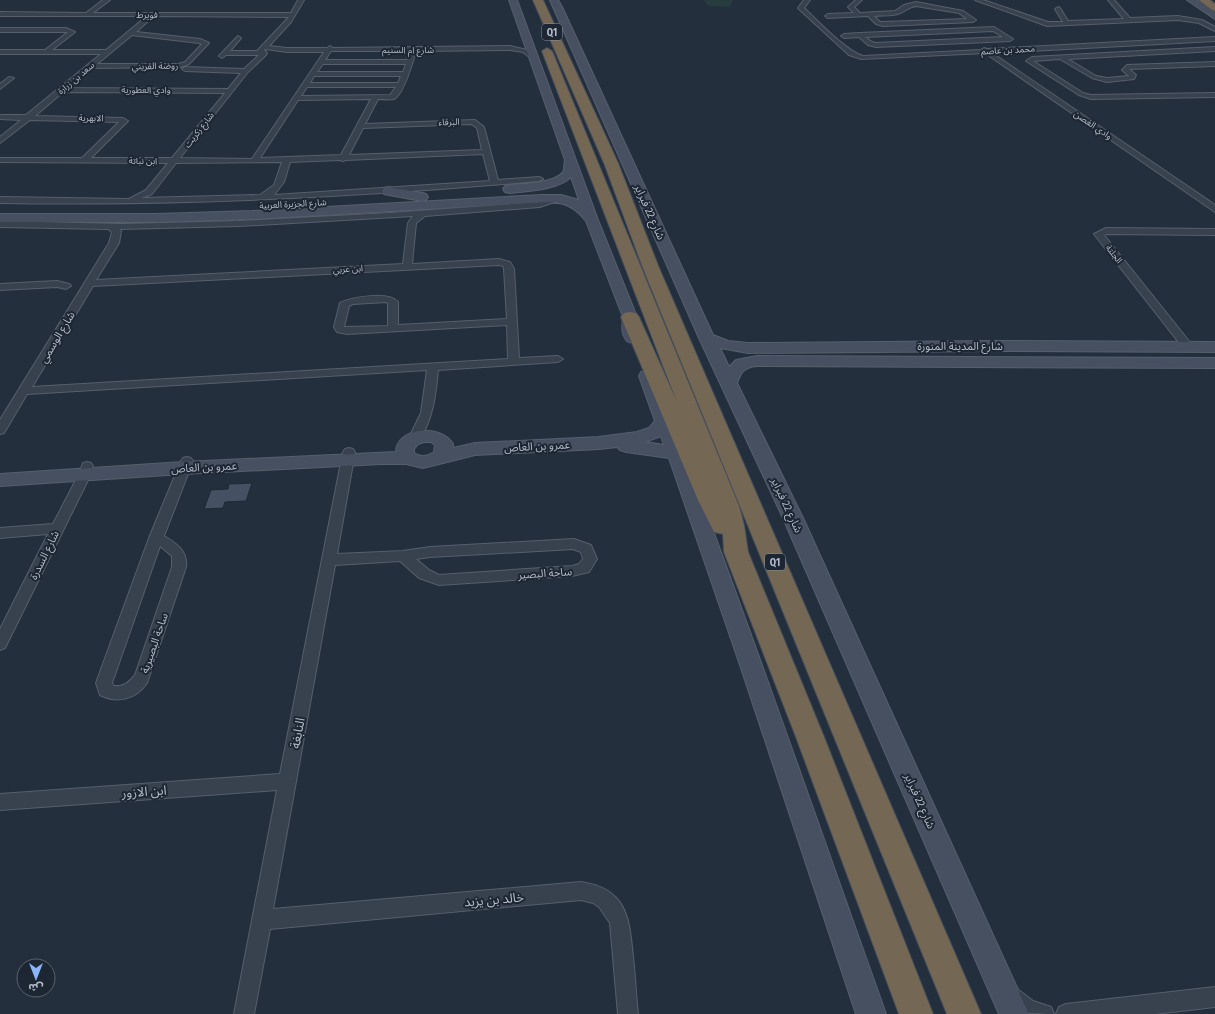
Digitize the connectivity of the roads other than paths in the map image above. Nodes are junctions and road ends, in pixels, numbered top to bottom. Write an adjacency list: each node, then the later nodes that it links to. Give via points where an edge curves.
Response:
1 (107, 0): 17 (street)
2 (301, 0): 20 (street, شارع زكريت)
3 (513, 0): 28 (main road)
4 (527, 0): 149 (highway, Q1, via 728,506)
5 (538, 0): 57 (highway, شارع 22 فبراير / Q1)
6 (553, 0): 57 (highway, via 567,51); 123 (main road, شارع 22 فبراير, via 630,164 644,201)
7 (807, 0): 44 (street, محمد بن عاصم, via 801,8 851,54 859,57)
8 (859, 0): 21 (street, via 851,8)
9 (978, 0): 27 (street, via 1044,24)
10 (1111, 0): 25 (street)
11 (1191, 0): 23 (main road)
12 (1204, 0): 14 (highway)
13 (914, 2): 18 (street, via 896,13); 18 (street, via 961,12 973,20 883,24 878,23)
14 (1215, 8)
15 (1058, 9): 27 (street)
16 (3, 14): 17 (street, فويرط); 24 (street)
17 (86, 14): 19 (street, فويرط)
18 (869, 14): 21 (street)
19 (152, 15): 20 (street, فويرط); 32 (street, سعد بن زرارة)
20 (293, 15): 43 (street, شارع زكريت)
21 (859, 15): 22 (street)
22 (828, 16)
23 (1215, 16)
24 (0, 18)
25 (1128, 20): 27 (street); 30 (street, via 1187,18)
26 (986, 24): 29 (street)
27 (1067, 24)
28 (524, 29): 40 (street, شارع ام السنيم, via 523,42 510,46); 53 (main road)
29 (994, 29): 33 (street); 37 (street, via 1013,38)
30 (1215, 29)
31 (0, 30): 46 (street, via 72,32)
32 (132, 33): 47 (street, سعد بن زرارة); 60 (street, روضة القريني, via 200,40 206,44 187,63 179,66)
33 (860, 35): 34 (street); 37 (street, via 870,44 876,45)
34 (844, 36)
35 (238, 38): 48 (street)
36 (1215, 39): 39 (street, محمد بن عاصم)
37 (971, 41): 44 (street, وادي الغصن)
38 (1077, 46): 39 (street, محمد بن عاصم); 44 (street, محمد بن عاصم); 50 (street)
39 (1084, 46): 51 (street)
40 (330, 49): 42 (street, شارع ام السنيم); 43 (street, شارع ام السنيم, via 277,48); 54 (street)
41 (1215, 49): 49 (street)
42 (413, 50): 53 (street, شارع ام السنيم, via 513,49 525,51); 55 (street)
43 (262, 51): 48 (street, شارع ام السنيم); 64 (street, شارع زكريت)
44 (986, 51): 101 (street, وادي الغصن)
45 (0, 52): 46 (street)
46 (46, 52): 47 (street)
47 (108, 52): 60 (street, سعد بن زرارة)
48 (226, 52): 56 (street)
49 (1133, 54): 51 (street); 61 (street)
50 (1091, 56): 51 (street); 52 (street)
51 (1099, 56)
52 (1062, 58): 61 (street, via 1091,76 1103,79 1131,78 1133,75 1125,70 1126,68); 73 (street, via 1029,61 1081,94 1091,97)
53 (536, 60): 84 (main road)
54 (320, 62): 55 (street); 65 (street)
55 (410, 62): 66 (street)
56 (216, 64)
57 (567, 64): 165 (highway, شارع 22 فبراير / Q1, via 611,163 651,268)
58 (1207, 64): 59 (street); 61 (street); 62 (street)
59 (1215, 64)
60 (90, 66): 71 (street, سعد بن زرارة)
61 (1153, 66)
62 (1215, 68)
63 (185, 69): 64 (street)
64 (247, 70): 72 (street, شارع زكريت)
65 (312, 74): 66 (street); 68 (street)
66 (405, 74): 69 (street)
67 (0, 76): 70 (street, via 11,78)
68 (305, 85): 69 (street); 74 (street)
69 (399, 85): 75 (street, via 394,96)
70 (0, 87)
71 (62, 90): 72 (street, وادي العطورية); 77 (street, سعد بن زرارة)
72 (230, 91): 85 (street, شارع زكريت)
73 (1215, 95)
74 (298, 98): 75 (street); 86 (street)
75 (375, 98): 78 (street)
76 (0, 117): 77 (street, الابهرية)
77 (30, 117): 79 (street, سعد بن زرارة); 83 (street, الابهرية, via 124,121)
78 (359, 126): 80 (street, البرقاء, via 472,122 480,127); 81 (street)
79 (0, 141)
80 (486, 152): 81 (street, ابن نباتة); 92 (street, البرقاء)
81 (343, 159): 87 (street, ابن نباتة)
82 (0, 160): 83 (street, ابن نباتة)
83 (84, 160): 85 (street, ابن نباتة)
84 (570, 160): 92 (main road, شارع الجزيرة العربية, via 570,171 559,180); 107 (main road)
85 (174, 161): 86 (street, ابن نباتة); 91 (street, شارع زكريت)
86 (254, 161): 87 (street, ابن نباتة)
87 (286, 161): 89 (street)
88 (539, 179): 92 (street, شارع الجزيرة العربية)
89 (278, 188): 93 (street, via 283,194); 94 (street)
90 (388, 191): 92 (street, شارع الجزيرة العربية); 93 (street, شارع الجزيرة العربية); 95 (main road)
91 (149, 192): 98 (street, شارع زكريت); 99 (street, via 150,197)
92 (487, 192): 92 (main road, via 556,196 567,190 565,187 556,186); 95 (main road, شارع الجزيرة العربية); 96 (main road, شارع الجزيرة العربية); 104 (main road, شارع الجزيرة العربية, via 352,210)
93 (290, 195): 94 (street, شارع الجزيرة العربية)
94 (259, 197): 99 (street, شارع الجزيرة العربية)
95 (422, 197): 102 (main road, شارع الجزيرة العربية)
96 (554, 199): 103 (street, شارع الجزيرة العربية, via 540,204); 107 (main road, شارع الجزيرة العربية, via 578,205)
97 (0, 200): 98 (street, شارع الجزيرة العربية)
98 (127, 201): 99 (street, شارع الجزيرة العربية)
99 (158, 201)
100 (0, 207): 102 (main road)
101 (1215, 209)
102 (20, 214): 104 (main road, شارع الجزيرة العربية, via 156,218); 106 (main road, شارع الجزيرة العربية); 111 (main road)
103 (423, 214): 105 (street, شارع الجزيرة العربية); 108 (street)
104 (252, 215): 110 (main road)
105 (403, 215): 108 (street); 110 (street, شارع الجزيرة العربية)
106 (0, 218)
107 (592, 220): 120 (main road)
108 (412, 223): 116 (street)
109 (0, 224): 111 (street, شارع الجزيرة العربية)
110 (196, 225): 113 (street, شارع الجزيرة العربية)
111 (83, 226): 112 (street, شارع الجزيرة العربية)
112 (109, 226): 113 (street, شارع الجزيرة العربية); 115 (street, via 117,232)
113 (139, 226): 115 (street, شارع الوسمي, via 125,232)
114 (1215, 232): 125 (street, الجلتة, via 1106,231 1098,234)
115 (114, 243): 117 (street, شارع الوسمي)
116 (407, 266): 117 (street, ابن عربي); 121 (street, ابن عربي, via 487,262 508,264)
117 (90, 282): 133 (street, شارع الوسمي)
118 (66, 286): 119 (street, via 57,284)
119 (0, 287)
120 (630, 317): 135 (main road, via 630,332); 149 (highway, via 709,500)
121 (512, 322): 122 (street); 129 (street, ابن عربي)
122 (393, 329): 122 (street, via 341,330 339,327 344,305 351,301 393,302)
123 (707, 338): 124 (main road, شارع المدينة المنورة, via 725,345 748,348); 132 (main road, شارع 22 فبراير)
124 (994, 346): 125 (main road, شارع المدينة المنورة); 128 (main road, via 969,351 853,353 849,355)
125 (1188, 347): 126 (main road, شارع المدينة المنورة)
126 (1215, 347)
127 (558, 359): 129 (street)
128 (850, 361): 130 (main road, شارع المدينة المنورة); 132 (main road, شارع المدينة المنورة, via 749,361 732,372)
129 (514, 362): 131 (street)
130 (1215, 363)
131 (433, 366): 133 (street); 134 (street)
132 (729, 382): 156 (main road, شارع 22 فبراير, via 933,830)
133 (25, 391): 136 (street, شارع الوسمي)
134 (427, 413): 138 (street); 139 (street, via 423,426)
135 (664, 422): 137 (main road, عمرو بن العاص, via 661,428 647,436); 140 (main road)
136 (0, 430)
137 (599, 443): 138 (main road, عمرو بن العاص, via 475,449); 140 (main road, عمرو بن العاص)
138 (440, 446): 139 (main road, via 430,436); 139 (main road, via 423,462 412,461)
139 (410, 447): 141 (main road, عمرو بن العاص)
140 (676, 454): 157 (main road)
141 (348, 456): 142 (main road, عمرو بن العاص); 151 (street, النابغة)
142 (185, 465): 143 (main road, عمرو بن العاص); 148 (street, ساحة البصيرية)
143 (86, 470): 144 (main road, عمرو بن العاص); 145 (main road, عمرو بن العاص); 146 (street, شارع السدرة)
144 (0, 472)
145 (0, 480)
146 (56, 529): 147 (street); 152 (street, شارع السدرة)
147 (0, 533)
148 (156, 538): 148 (street, ساحة البصيرية, via 105,679 106,690 113,693 128,691 142,678 179,567 181,559 177,552)
149 (736, 552): 164 (highway, Q1)
150 (403, 556): 150 (street, ساحة البصير, via 423,573 440,580 576,571 584,568 590,559 586,549 574,544 430,552); 151 (street, ساحة البصير)
151 (329, 560): 153 (street, النابغة)
152 (0, 644)
153 (288, 782): 154 (street, ابن الازور); 155 (street, النابغة)
154 (0, 802)
155 (262, 920): 160 (street, النابغة); 161 (street, خالد بن يزيد, via 592,892 610,903 620,923)
156 (992, 969): 166 (main road, شارع 22 فبراير); 167 (street, via 1011,996 1028,1010)
157 (858, 977): 162 (street); 163 (main road)
158 (1215, 997): 159 (street)
159 (1124, 1011): 168 (street)
160 (244, 1014)
161 (628, 1014)
162 (860, 1014)
163 (871, 1014)
164 (916, 1014)
165 (964, 1014)
166 (1014, 1014)
167 (1044, 1014)
168 (1066, 1014)

